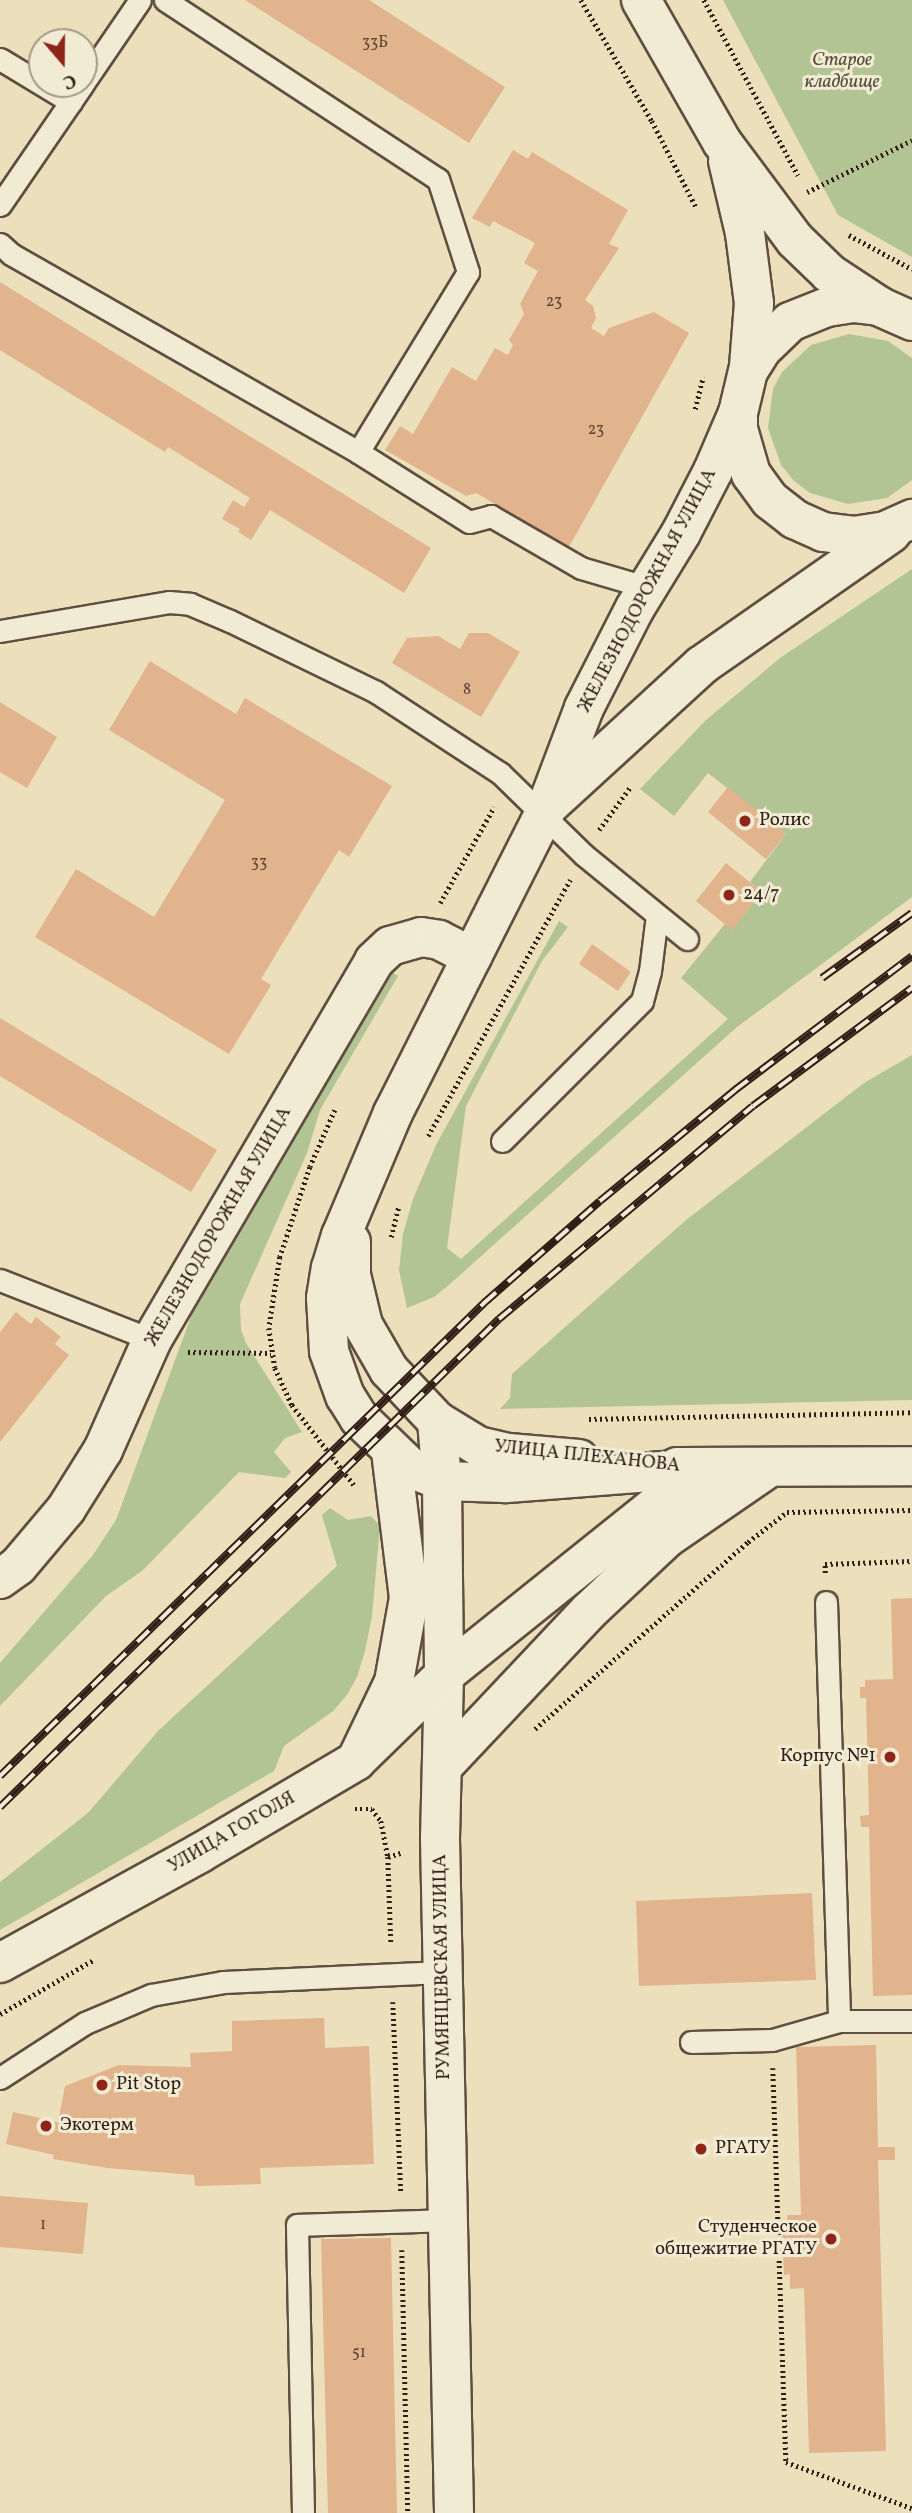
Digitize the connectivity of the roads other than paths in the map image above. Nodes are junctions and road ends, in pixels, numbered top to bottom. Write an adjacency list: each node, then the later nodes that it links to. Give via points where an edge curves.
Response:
1 (140, 0): 5 (lane)
2 (165, 0): 14 (lane, via 438,179 468,272)
3 (641, 0): 8 (main road)
4 (0, 59): 7 (lane)
5 (98, 61)
6 (74, 98): 7 (lane)
7 (71, 102): 9 (lane)
8 (722, 142): 11 (main road, via 795,240 829,273); 12 (main road, via 745,233 754,303)
9 (0, 205)
10 (0, 244): 14 (lane)
11 (895, 313): 12 (main road, via 839,304 802,316 770,339)
12 (748, 371): 13 (main road)
13 (738, 414): 15 (main road, via 740,444 751,474 781,510 808,526 838,535 870,535); 16 (main road, ЖЕЛЕЗНОДОРОЖНАЯ УЛИЦА, via 713,471)
14 (358, 452): 16 (lane, via 469,522 491,516 581,568)
15 (906, 523): 18 (main road, ЖЕЛЕЗНОДОРОЖНАЯ УЛИЦА, via 702,665)
16 (649, 588): 18 (main road, ЖЕЛЕЗНОДОРОЖНАЯ УЛИЦА, via 584,708)
17 (0, 631): 18 (lane, via 155,604 190,604 376,692 500,772)
18 (545, 812): 19 (lane, via 584,855); 21 (main road, ЖЕЛЕЗНОДОРОЖНАЯ УЛИЦА)
19 (657, 915): 20 (lane); 22 (lane, via 642,1001)
20 (687, 939)
21 (472, 957): 23 (main road, ЖЕЛЕЗНОДОРОЖНАЯ УЛИЦА, via 393,1112); 25 (main road, ЖЕЛЕЗНОДОРОЖНАЯ УЛИЦА, via 439,940 421,937 390,946 374,961)
22 (502, 1141)
23 (361, 1189): 26 (main road, ЖЕЛЕЗНОДОРОЖНАЯ УЛИЦА, via 350,1249 363,1325 389,1370); 27 (main road, ЖЕЛЕЗНОДОРОЖНАЯ УЛИЦА, via 331,1268 326,1328 335,1374 345,1396)
24 (0, 1280): 25 (lane)
25 (165, 1346): 32 (main road, ЖЕЛЕЗНОДОРОЖНАЯ УЛИЦА, via 66,1509)
26 (437, 1421): 29 (main road, УЛИЦА ПЛЕХАНОВА, via 478,1446 509,1453); 31 (main road, РУМЯНЦЕВСКАЯ УЛИЦА)
27 (391, 1452): 31 (main road, ЖЕЛЕЗНОДОРОЖНАЯ УЛИЦА, via 412,1469); 35 (main road, via 409,1598 394,1682)
28 (912, 1466): 30 (main road, УЛИЦА ПЛЕХАНОВА)
29 (702, 1468): 30 (main road, УЛИЦА ПЛЕХАНОВА); 31 (main road, УЛИЦА ПЛЕХАНОВА, via 505,1483); 34 (main road, УЛИЦА ГОГОЛЯ)
30 (767, 1469): 36 (main road, via 668,1537 589,1612)
31 (442, 1481): 34 (main road, РУМЯНЦЕВСКАЯ УЛИЦА)
32 (6, 1577)
33 (826, 1602): 39 (lane)
34 (444, 1675): 35 (main road, УЛИЦА ГОГОЛЯ); 36 (main road, РУМЯНЦЕВСКАЯ УЛИЦА)
35 (356, 1761): 37 (main road, УЛИЦА ГОГОЛЯ)
36 (442, 1767): 38 (main road, РУМЯНЦЕВСКАЯ УЛИЦА)
37 (0, 1963)
38 (443, 1972): 42 (lane, via 223,1982 151,1995 85,2023); 43 (main road, РУМЯНЦЕВСКАЯ УЛИЦА)
39 (839, 2021): 40 (lane); 41 (lane, via 772,2040)
40 (912, 2021)
41 (691, 2042)
42 (0, 2078)
43 (448, 2220): 44 (lane, via 297,2225); 45 (main road, РУМЯНЦЕВСКАЯ УЛИЦА)
44 (303, 2513)
45 (454, 2513)

